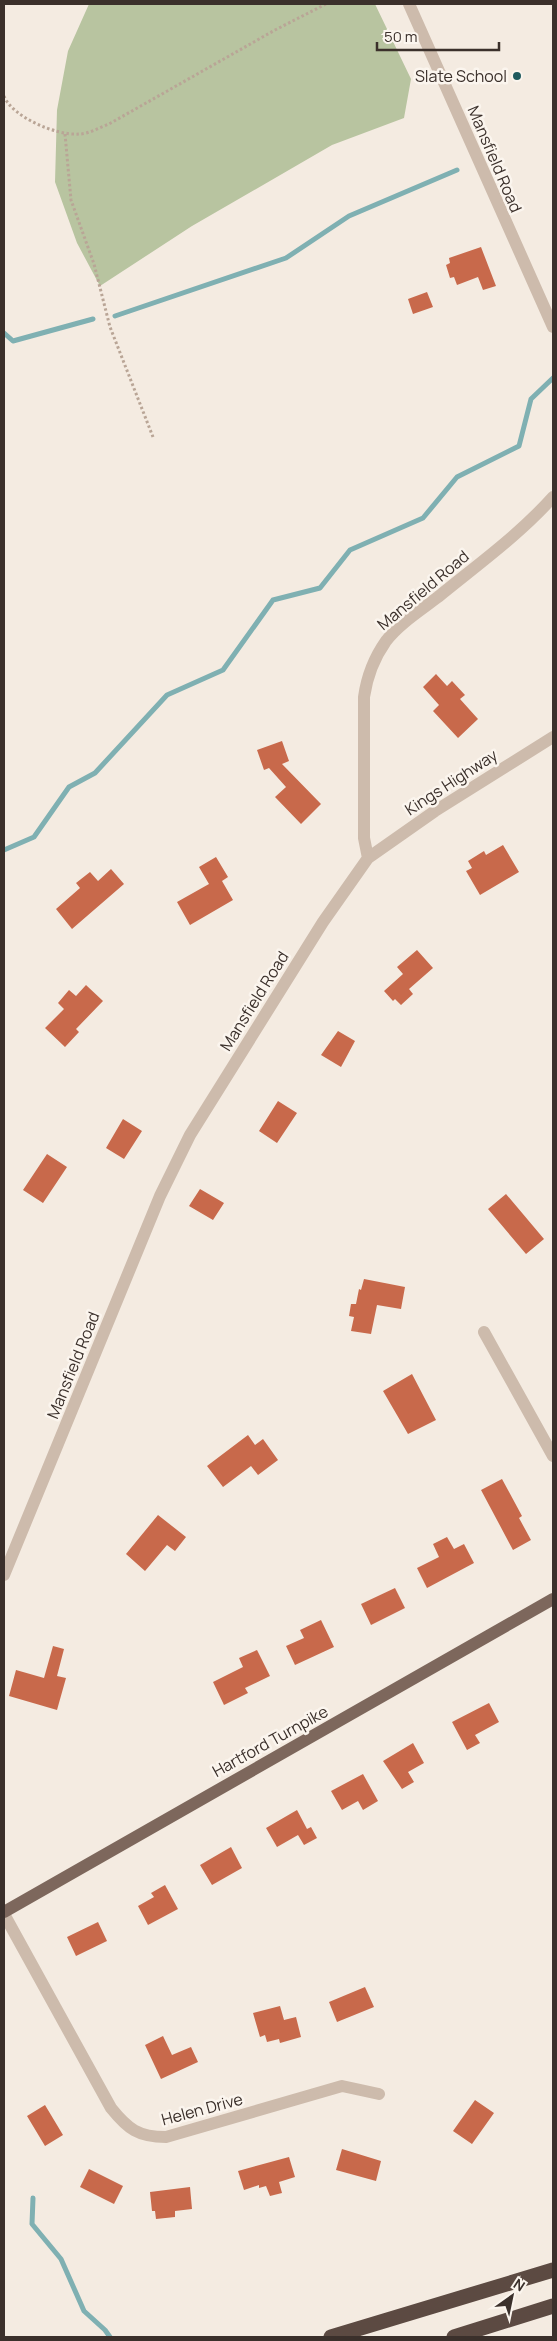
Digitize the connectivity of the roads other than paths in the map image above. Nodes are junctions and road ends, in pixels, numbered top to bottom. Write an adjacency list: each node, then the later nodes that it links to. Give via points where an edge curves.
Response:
1 (409, 4): 2 (street, Mansfield Road)
2 (553, 327)
3 (553, 497): 5 (street, Mansfield Road, via 512,537 406,622 387,640 374,660 366,681 364,704 364,838)
4 (553, 737): 5 (street, Kings Highway)
5 (368, 858): 8 (street, Mansfield Road, via 323,922 190,1135 160,1196)
6 (484, 1332): 7 (street)
7 (553, 1456)
8 (4, 1575)
9 (553, 1599): 10 (main road, Hartford Turnpike)
10 (4, 1913): 11 (street, Helen Drive, via 111,2108 132,2130 149,2137 166,2137 342,2086)
11 (379, 2094)
12 (553, 2270): 14 (highway)
13 (553, 2306): 15 (highway)
14 (331, 2337)
15 (454, 2337)

